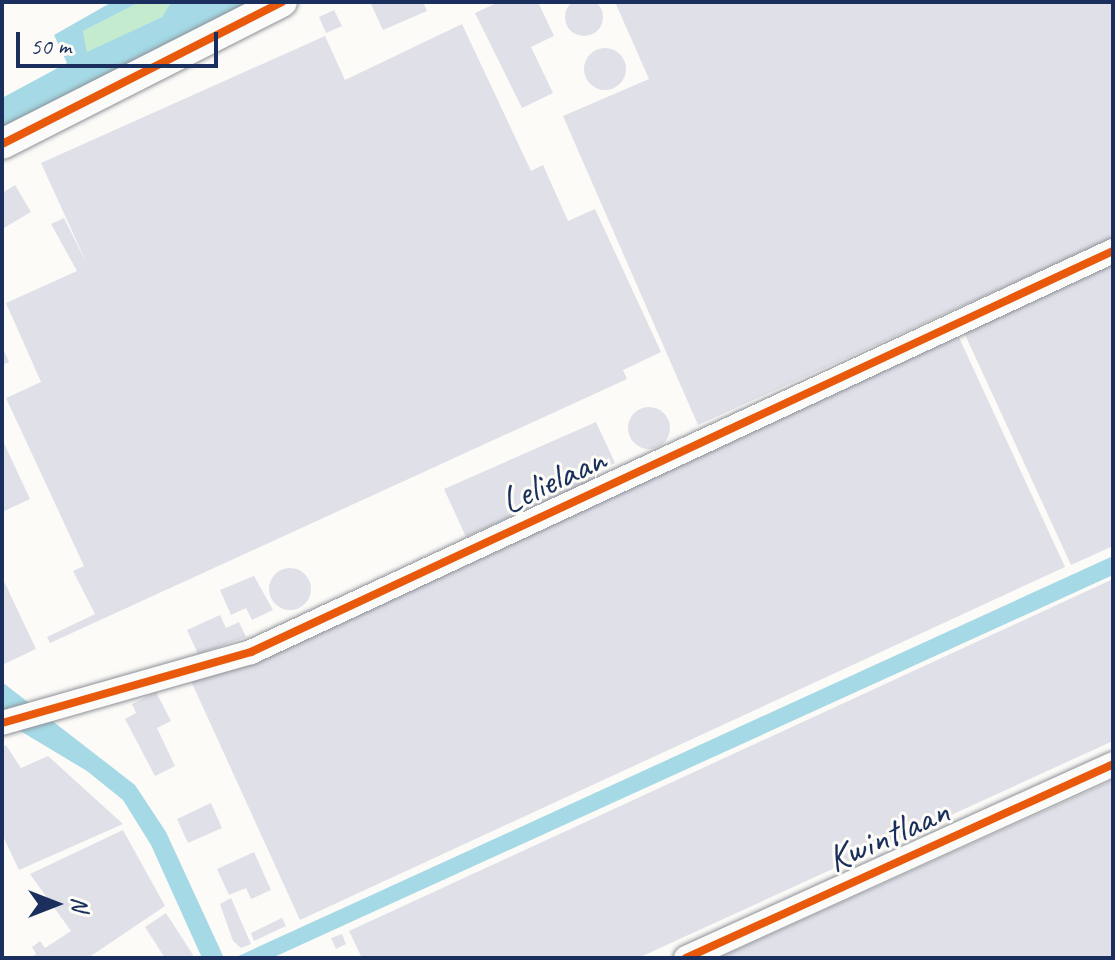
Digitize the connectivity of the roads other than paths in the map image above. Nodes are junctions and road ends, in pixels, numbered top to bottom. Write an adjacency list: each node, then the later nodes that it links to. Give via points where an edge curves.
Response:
1 (282, 2): 2 (street)
2 (2, 144)
3 (1113, 251): 4 (street, Lelielaan, via 251,652)
4 (2, 723)
5 (1113, 764): 6 (street, Kwintlaan)
6 (686, 958)

